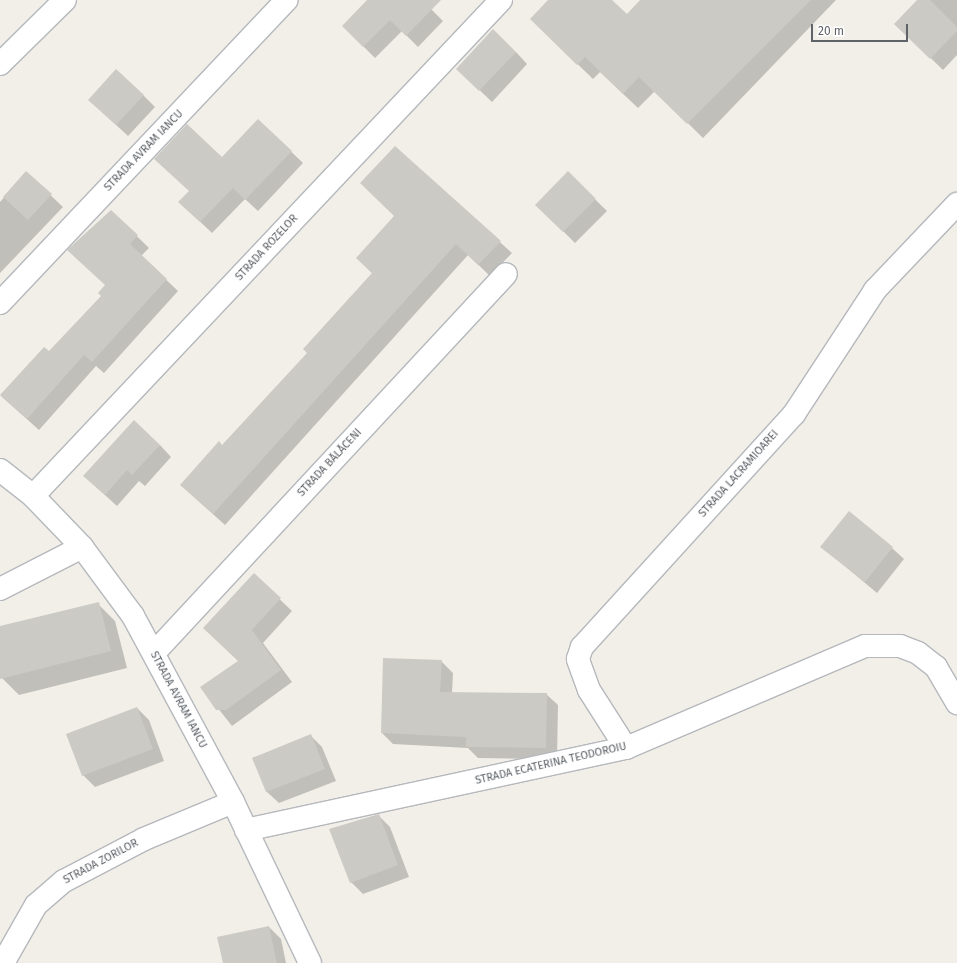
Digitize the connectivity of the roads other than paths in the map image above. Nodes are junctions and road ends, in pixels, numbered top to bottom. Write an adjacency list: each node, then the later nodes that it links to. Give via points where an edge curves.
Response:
1 (65, 0): 4 (street)
2 (288, 0): 7 (street, STRADA AVRAM IANCU)
3 (501, 0): 9 (street, STRADA ROZELOR)
4 (0, 64)
5 (957, 204): 14 (street, STRADA LACRAMIOAREI, via 875,290 794,414 582,647 578,659 589,690)
6 (506, 274): 12 (street, STRADA BĂLĂCENI)
7 (0, 303)
8 (0, 470): 9 (street, STRADA AVRAM IANCU)
9 (33, 496): 10 (street, STRADA AVRAM IANCU)
10 (82, 546): 11 (street); 12 (street, STRADA AVRAM IANCU, via 114,588)
11 (0, 589)
12 (154, 653): 15 (street, STRADA AVRAM IANCU)
13 (957, 703): 14 (street, STRADA ECATERINA TEODOROIU, via 936,667 924,658 900,646 865,646)
14 (626, 748): 16 (street, STRADA ECATERINA TEODOROIU)
15 (233, 802): 16 (street, STRADA AVRAM IANCU); 17 (street, STRADA ZORILOR, via 144,839 64,881 36,905)
16 (246, 830): 18 (street, STRADA AVRAM IANCU)
17 (3, 963)
18 (310, 963)

